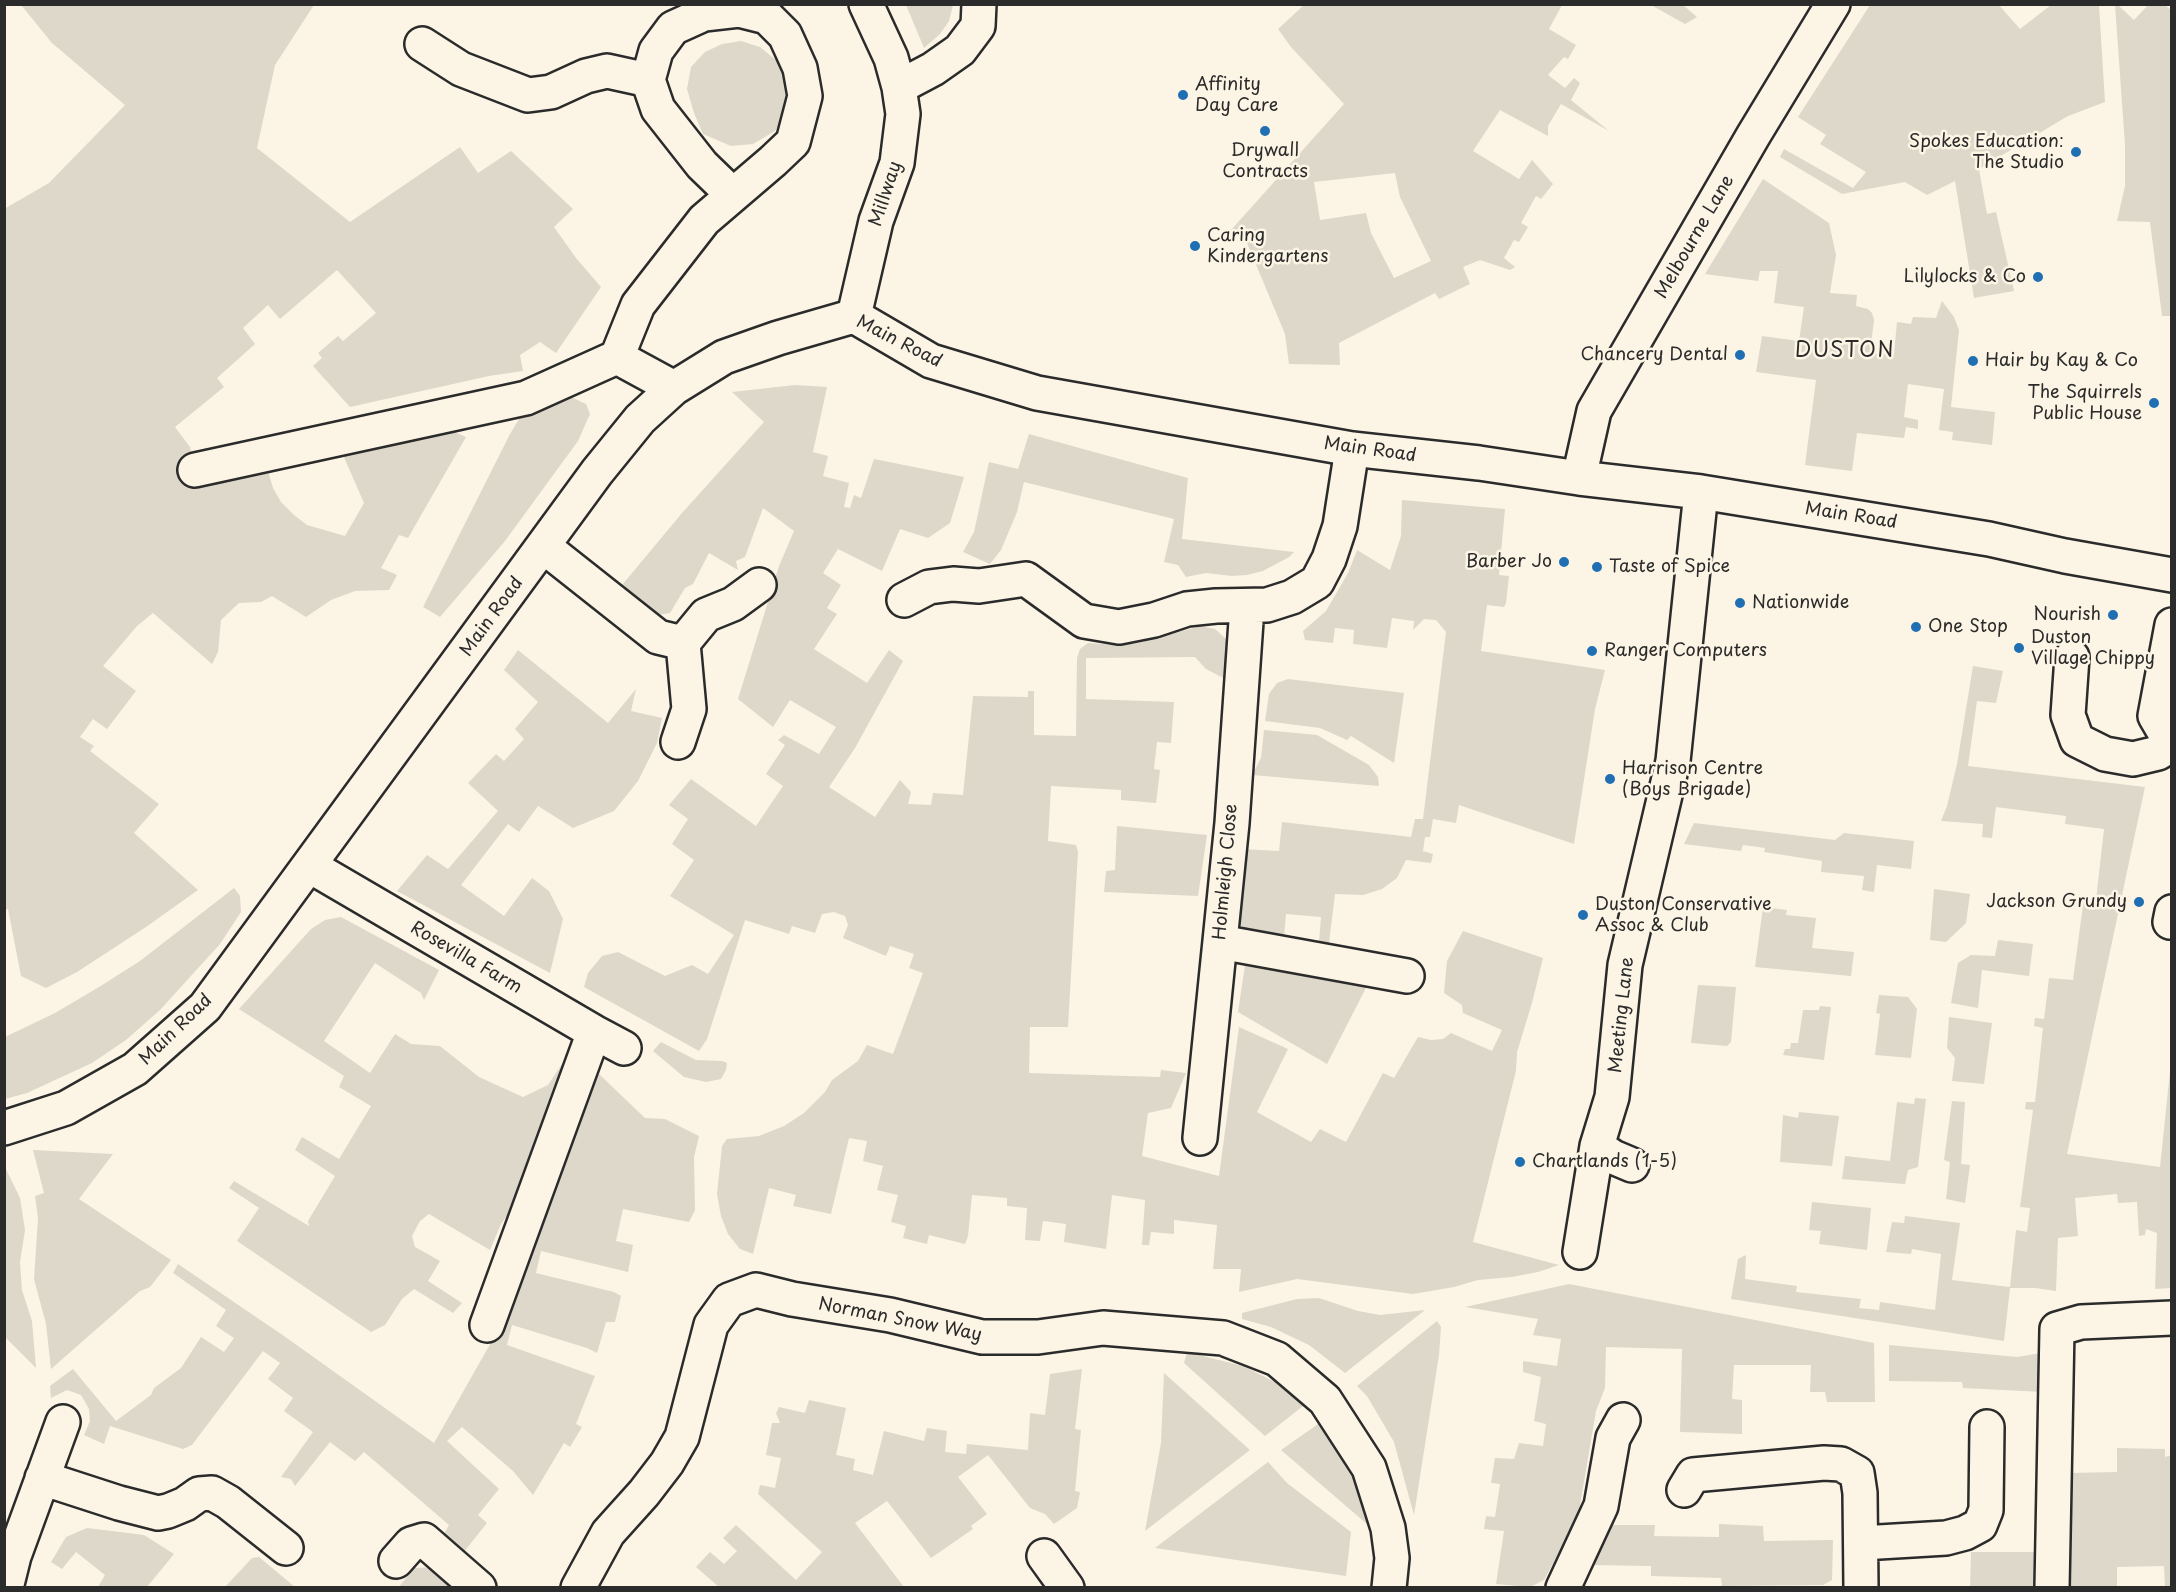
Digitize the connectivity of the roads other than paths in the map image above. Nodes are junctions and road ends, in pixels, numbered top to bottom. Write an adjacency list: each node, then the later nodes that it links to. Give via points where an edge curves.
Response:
1 (866, 4): 6 (street, Millway, via 891,57)
2 (980, 4): 6 (street, via 978,26 960,50)
3 (1833, 4): 13 (street, Melbourne Lane, via 1594,411)
4 (422, 44): 5 (street, via 460,69 528,95 551,92 607,71)
5 (648, 80): 7 (street, via 658,109 702,165); 7 (street, via 656,51 673,28 704,14 739,10 767,17 785,35 800,68 806,96 793,142)
6 (899, 87): 8 (street, Millway, via 903,114 897,163 876,221)
7 (733, 195): 9 (street, via 704,220 638,305)
8 (855, 316): 10 (street, Main Road, via 724,357); 11 (street, Main Road, via 931,362 1036,393)
9 (617, 357): 10 (street); 12 (street, via 526,398)
10 (674, 388): 15 (street, Main Road, via 640,419)
11 (1352, 449): 13 (street, Main Road); 19 (street, via 1340,526 1317,582 1292,597)
12 (195, 470)
13 (1579, 478): 14 (street, Main Road)
14 (1701, 492): 16 (street, Main Road, via 1989,539); 32 (street, Meeting Lane, via 1673,761 1625,965 1612,1097)
15 (543, 546): 21 (street, via 658,637); 25 (street, Main Road)
16 (2172, 575)
17 (759, 585): 21 (street, via 733,604 706,615)
18 (904, 600): 19 (street, via 929,587 979,586 1026,579 1084,621 1119,627 1187,609)
19 (1247, 607): 26 (street, Holmleigh Close)
20 (2172, 625): 24 (street, via 2155,716)
21 (683, 643): 23 (street, via 689,709)
22 (2072, 657): 24 (street, via 2068,715 2077,740 2105,754 2133,759 2158,753)
23 (678, 742)
24 (2171, 745)
25 (310, 866): 28 (street, Rosevilla Farm); 30 (street, Main Road, via 205,1006 135,1069 66,1108)
26 (1220, 942): 27 (street); 31 (street, Holmleigh Close)
27 (1407, 976)
28 (594, 1032): 29 (street, Rosevilla Farm); 36 (street)
29 (624, 1048)
30 (4, 1128)
31 (1200, 1138)
32 (1597, 1146): 33 (street); 34 (street, Meeting Lane)
33 (1632, 1165)
34 (1580, 1252)
35 (2172, 1318): 53 (street, via 2081,1322 2057,1329)
36 (487, 1325)
37 (1623, 1420): 51 (street, via 1613,1438 1601,1506)
38 (63, 1422): 40 (street)
39 (1988, 1427): 42 (street, via 1986,1510 1980,1525 1946,1538)
40 (42, 1478): 43 (street, via 158,1513 185,1504 199,1494 212,1493); 46 (street)
41 (1684, 1490): 42 (street, via 1693,1475 1841,1464 1857,1473)
42 (1862, 1543): 52 (street)
43 (286, 1548)
44 (1044, 1556): 49 (street)
45 (396, 1561): 47 (street, via 411,1544 424,1540)
46 (6, 1587)
47 (479, 1587)
48 (578, 1587): 50 (street, Norman Snow Way, via 608,1533 644,1493 682,1437 711,1325 729,1300 756,1290 982,1337 1038,1337 1103,1328 1223,1338 1277,1359 1326,1400 1369,1468 1388,1528 1392,1558)
49 (1067, 1587)
50 (1389, 1587)
51 (1563, 1587)
52 (1861, 1587)
53 (2052, 1587)

